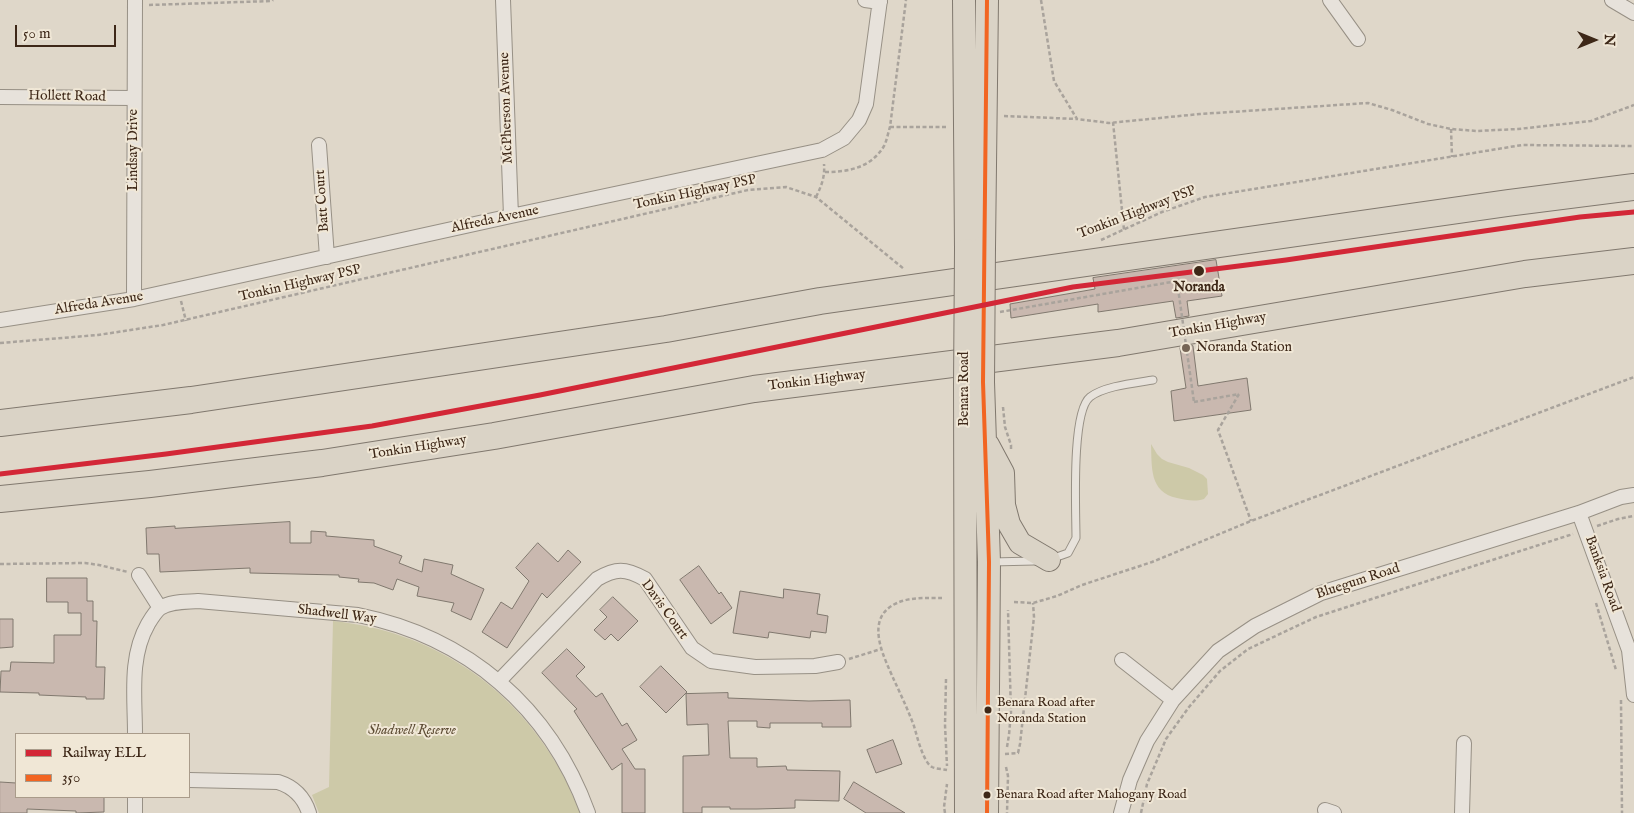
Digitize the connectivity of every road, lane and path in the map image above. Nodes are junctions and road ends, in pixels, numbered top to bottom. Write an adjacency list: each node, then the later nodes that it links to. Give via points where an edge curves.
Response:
1 (273, 0): 11 (path)
2 (503, 0): 30 (street, McPherson Avenue)
3 (865, 0): 10 (street)
4 (906, 0): 21 (path)
5 (964, 0): 33 (main road, Benara Road)
6 (987, 0): 33 (main road, Benara Road)
7 (1041, 0): 18 (path, via 1054,81)
8 (1330, 0): 13 (street)
9 (1612, 0): 12 (street)
10 (880, 1): 25 (street, Alfreda Avenue, via 866,104 859,120 844,138)
11 (134, 2): 15 (street, Lindsay Drive)
12 (1634, 14)
13 (1358, 39)
14 (0, 97): 15 (street, Hollett Road)
15 (134, 98): 38 (street, Lindsay Drive)
16 (1634, 105): 22 (path, via 1591,121 1518,129)
17 (1002, 116): 18 (path)
18 (1077, 120): 19 (path)
19 (1113, 122): 22 (path, via 1368,103); 31 (path)
20 (948, 126): 21 (path)
21 (890, 127): 27 (path, via 884,146 864,165 843,172)
22 (1451, 130): 26 (path)
23 (319, 145): 34 (street, Batt Court)
24 (1634, 146): 26 (path, Tonkin Highway PSP, via 1522,145)
25 (822, 150): 27 (path); 30 (street, Alfreda Avenue)
26 (1452, 156): 31 (path, Tonkin Highway PSP, via 1205,197)
27 (825, 172): 29 (path)
28 (1634, 187): 47 (highway, via 820,301 666,329 191,400)
29 (816, 196): 36 (path, Tonkin Highway PSP); 41 (path, Tonkin Highway PSP, via 786,187 748,190)
30 (511, 216): 34 (street, Alfreda Avenue)
31 (1124, 230): 32 (path, Tonkin Highway PSP)
32 (1100, 240)
33 (975, 248): 45 (main road, Benara Road, bridge)
34 (327, 258): 37 (street, Alfreda Avenue)
35 (1634, 261): 51 (highway, Tonkin Highway, via 1525,274 1118,343 754,389 541,428 332,461)
36 (908, 272)
37 (177, 290): 38 (street, Alfreda Avenue); 41 (path)
38 (134, 299): 40 (street, Alfreda Avenue)
39 (999, 312): 54 (path, bridge, via 1177,282 1194,402 1239,394 1218,430)
40 (0, 320)
41 (186, 320): 42 (path, Tonkin Highway PSP, via 98,334)
42 (0, 343)
43 (1634, 377): 54 (path)
44 (1153, 380): 57 (lane, via 1098,392 1088,398 1082,408 1077,440 1076,538 1068,552)
45 (974, 384): 48 (main road, Benara Road); 58 (main road, Benara Road)
46 (1003, 405): 49 (path)
47 (0, 423)
48 (985, 439): 57 (main road, via 1003,473 1004,505 1009,524 1020,543); 58 (main road, Benara Road)
49 (1011, 453)
50 (1634, 495): 52 (street, Bluegum Road)
51 (0, 499)
52 (1579, 512): 55 (street, Banksia Road); 73 (street, Bluegum Road, via 1322,593 1255,626 1218,651)
53 (1634, 516): 55 (path)
54 (1251, 521): 64 (path, via 1152,562)
55 (1579, 532): 56 (path); 72 (street, Banksia Road, via 1629,650); 89 (path, via 1316,616 1248,649 1220,671 1166,739 1147,784)
56 (1576, 542)
57 (1049, 560): 58 (lane)
58 (977, 562): 79 (main road, Benara Road); 86 (main road, Benara Road)
59 (0, 564): 60 (path, via 85,563)
60 (139, 575): 66 (street)
61 (942, 598): 67 (path, via 910,599 896,603 886,611 879,623)
62 (1595, 601): 70 (path)
63 (1014, 602): 64 (path)
64 (1033, 603): 76 (path, via 1018,753)
65 (1008, 606): 76 (path, via 1011,712)
66 (160, 608): 71 (street, Shadwell Way, via 177,602 198,601 332,612 380,620 455,650); 74 (street, via 143,633 135,658)
67 (881, 649): 69 (path); 79 (path, via 927,763 933,768)
68 (1122, 660): 73 (street)
69 (838, 662): 71 (street, Davis Court, via 815,666 755,666 711,661 692,648 644,579 623,570 610,571 596,579)
70 (1618, 674)
71 (500, 681): 84 (street, Shadwell Way, via 556,746)
72 (1627, 693): 91 (path)
73 (1173, 700): 88 (street, Bluegum Road, via 1147,742 1130,780)
74 (135, 733)
75 (1464, 743): 90 (street)
76 (1005, 754): 77 (path)
77 (1005, 759)
78 (1006, 764): 87 (path)
79 (957, 774): 85 (main road, Benara Road)
80 (190, 780): 83 (street, via 289,785 306,803)
81 (135, 798): 82 (street)
82 (135, 813)
83 (309, 813)
84 (588, 813)
85 (966, 813)
86 (988, 813)
87 (1007, 813)
88 (1121, 813)
89 (1141, 813)
90 (1462, 813)
91 (1622, 813)

